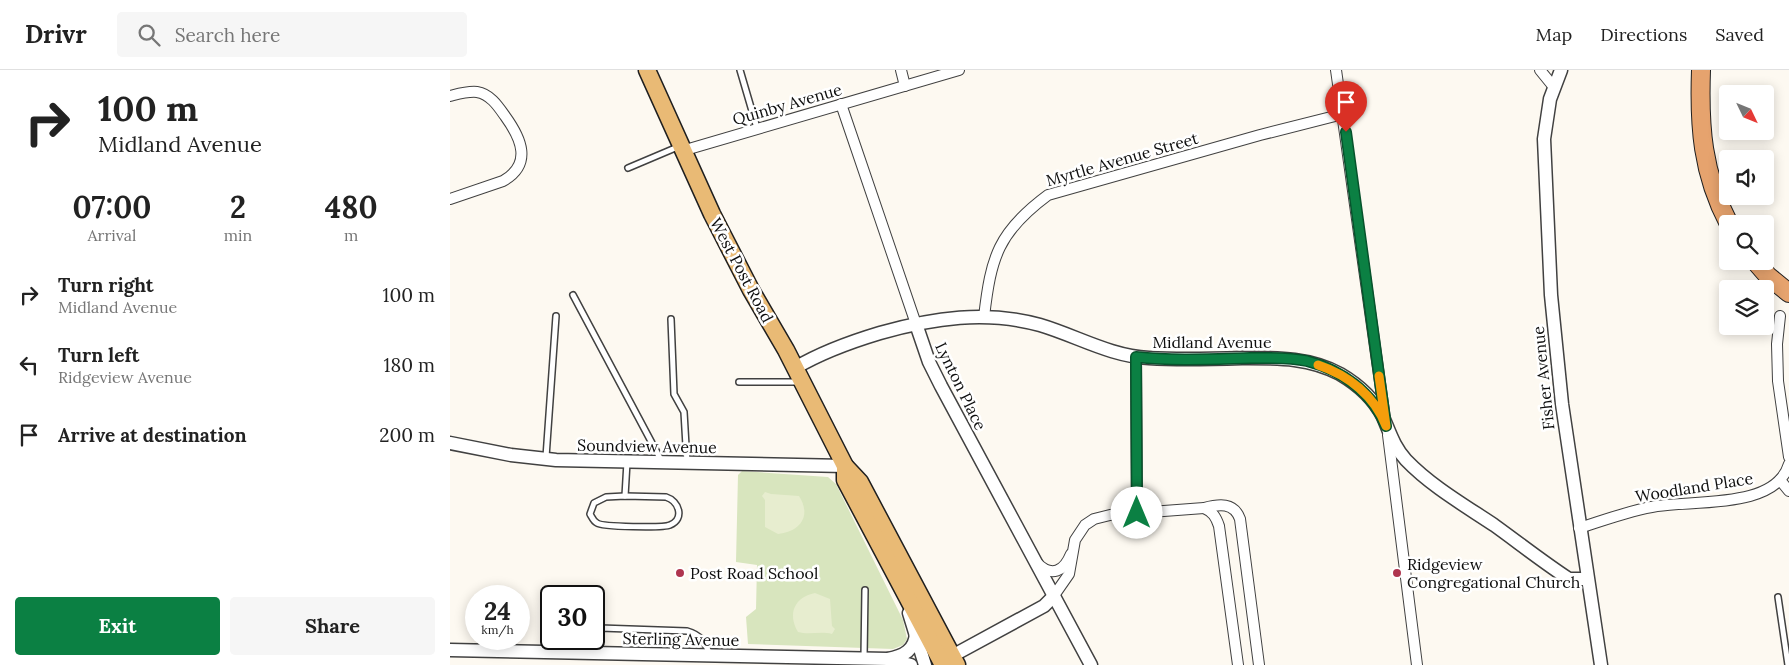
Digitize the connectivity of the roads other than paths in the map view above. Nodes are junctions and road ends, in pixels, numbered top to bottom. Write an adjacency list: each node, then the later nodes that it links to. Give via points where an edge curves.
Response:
1 (647, 70): 16 (main road, West Post Road)
2 (740, 70): 15 (lane)
3 (900, 70): 10 (street)
4 (959, 70): 10 (street, Quinby Avenue)
5 (1336, 70): 14 (street)
6 (1540, 70): 11 (street)
7 (1560, 70): 11 (street, Fisher Avenue)
8 (1701, 70): 20 (highway, via 1700,123 1705,159)
9 (1713, 70): 17 (highway, via 1713,138)
10 (905, 86): 13 (street, Quinby Avenue)
11 (1553, 86): 48 (street, Fisher Avenue, via 1545,122 1543,152 1551,295 1562,404)
12 (450, 96): 19 (street, via 476,92 490,98 499,106 522,144 519,166 511,176)
13 (841, 104): 15 (street, Quinby Avenue); 30 (street, Lynton Place)
14 (1343, 114): 28 (street, Myrtle Avenue Street, via 1048,195 1025,212 1005,236 992,265); 34 (street)
15 (757, 128): 16 (street, Quinby Avenue)
16 (681, 148): 18 (lane); 32 (main road, West Post Road, via 751,290)
17 (1719, 166)
18 (628, 168)
19 (450, 199)
20 (1725, 215)
21 (1774, 264): 23 (highway)
22 (1763, 270): 24 (highway)
23 (1789, 278)
24 (1789, 293)
25 (573, 296): 39 (lane)
26 (556, 316): 37 (lane)
27 (1780, 316): 36 (street, via 1777,372)
28 (984, 317): 30 (street, Midland Avenue); 31 (street, Midland Avenue, via 1038,324 1104,350)
29 (671, 319): 40 (lane, via 674,394 684,412)
30 (916, 324): 32 (street, Midland Avenue, via 831,349); 50 (street, Lynton Place, via 929,362)
31 (1136, 357): 34 (street, Midland Avenue, via 1286,358 1307,361 1342,376 1363,391 1378,408); 47 (street)
32 (798, 374): 33 (lane, via 788,383); 42 (main road, West Post Road)
33 (739, 382)
34 (1386, 426): 52 (street, Midland Avenue, via 1396,448 1421,475 1569,578); 71 (street)
35 (450, 444): 37 (street, Soundview Avenue)
36 (1789, 457)
37 (546, 459): 38 (street, Soundview Avenue)
38 (626, 462): 39 (street, Soundview Avenue); 45 (lane)
39 (662, 462): 40 (street, Soundview Avenue)
40 (687, 463): 42 (street, Soundview Avenue)
41 (1789, 464): 43 (street, Woodland Place)
42 (845, 466): 51 (main road, West Post Road, via 845,480); 65 (main road, West Post Road, via 860,482)
43 (1780, 480): 44 (street); 48 (street, Woodland Place, via 1764,492 1741,498 1656,506)
44 (1789, 492)
45 (625, 496): 45 (lane, via 606,496 594,503 590,514 593,520 603,525 665,527 679,517 677,504 672,499)
46 (1204, 508): 47 (street); 69 (street, via 1211,511 1219,526); 70 (street, via 1227,505 1238,513)
47 (1137, 513): 49 (street, via 1094,519 1080,531)
48 (1580, 528): 52 (street, Fisher Avenue)
49 (1073, 548): 50 (street, via 1065,565 1056,571 1042,568); 54 (street, via 1069,574)
50 (1032, 557): 54 (street, Lynton Place)
51 (896, 578): 57 (street); 65 (main road, West Post Road)
52 (1588, 579): 72 (street, Fisher Avenue)
53 (866, 590): 62 (lane)
54 (1054, 597): 65 (street); 68 (street, Lynton Place)
55 (1778, 597): 73 (lane)
56 (605, 628): 61 (lane, via 687,630 701,638)
57 (916, 633): 63 (street, via 914,644 908,651); 67 (street)
58 (450, 650): 60 (street, Sterling Avenue)
59 (579, 650): 60 (lane)
60 (578, 653): 61 (street, Sterling Avenue)
61 (710, 656): 64 (street, Sterling Avenue)
62 (864, 659): 63 (street, Sterling Avenue); 64 (street, Sterling Avenue)
63 (888, 659): 66 (street, Sterling Avenue)
64 (844, 662)
65 (951, 663)
66 (911, 665)
67 (925, 665)
68 (1092, 665)
69 (1238, 665)
70 (1259, 665)
71 (1417, 665)
72 (1601, 665)
73 (1788, 665)

